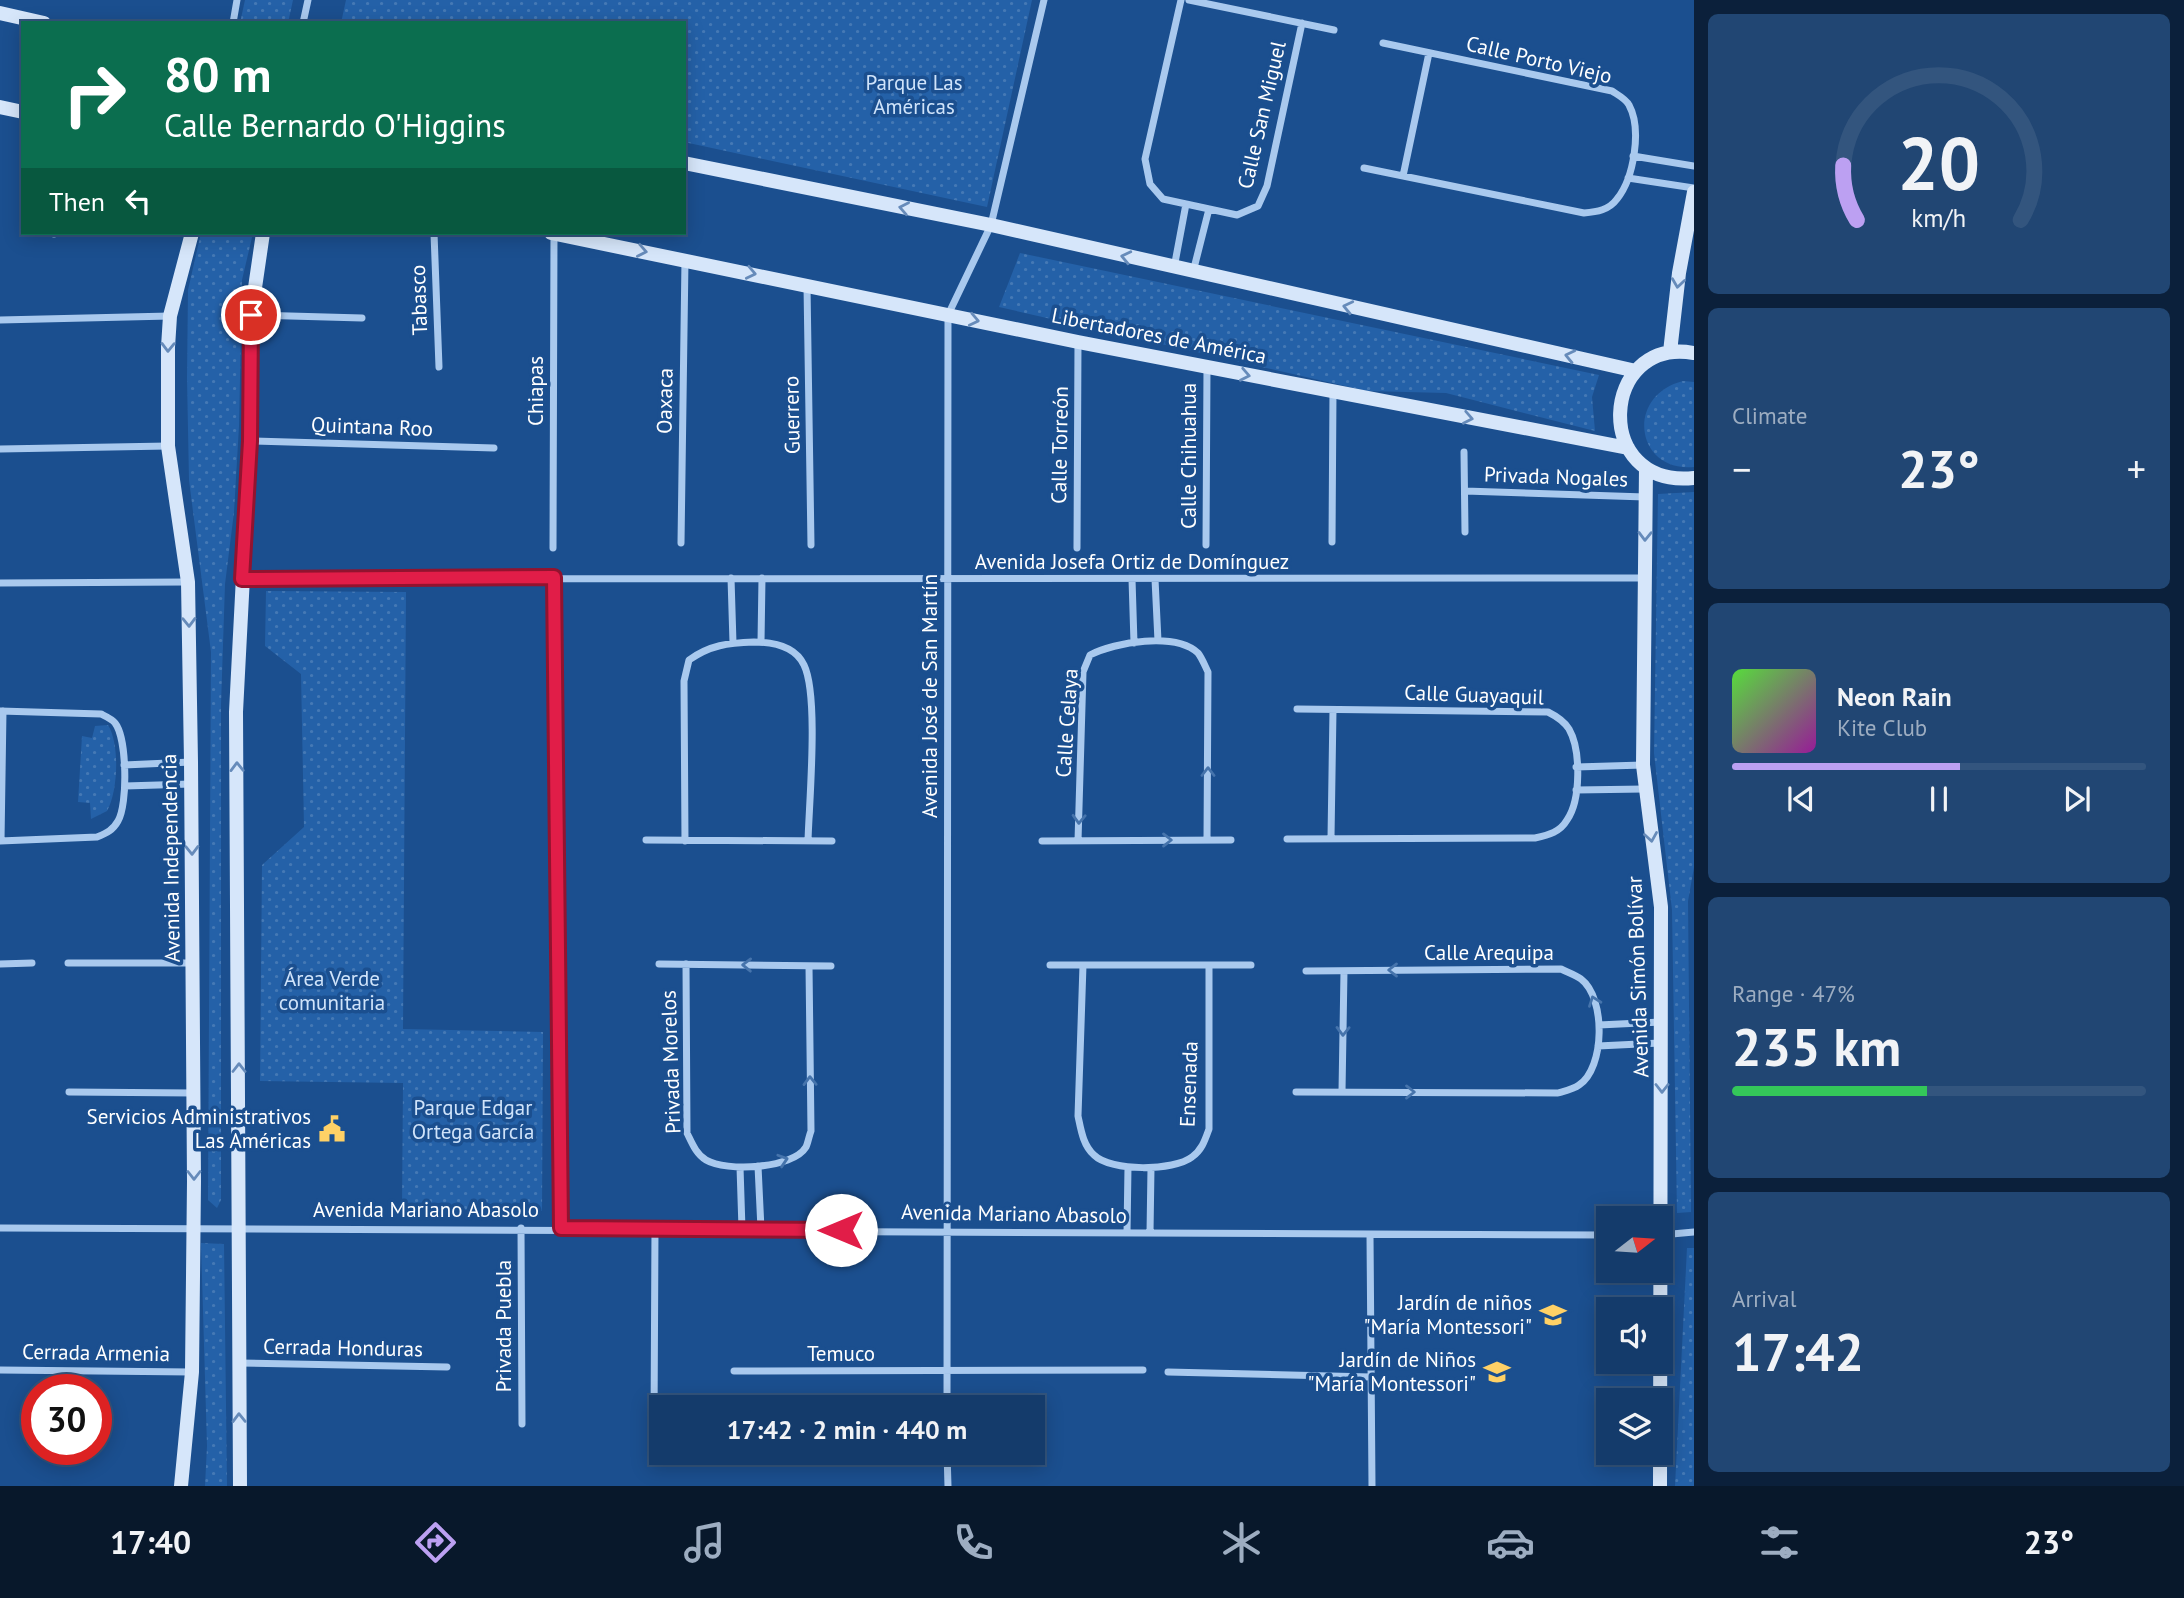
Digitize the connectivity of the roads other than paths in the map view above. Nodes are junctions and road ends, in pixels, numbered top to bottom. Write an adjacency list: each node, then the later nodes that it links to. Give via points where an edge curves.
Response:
1 (237, 0): 8 (street)
2 (308, 0): 9 (street)
3 (1044, 0): 25 (street, Avenida José de San Martín)
4 (1181, 0): 23 (street, Calle San Miguel, via 1145,159 1150,184 1163,199)
5 (1189, 0): 10 (street, Calle San Miguel)
6 (0, 13): 7 (main road)
7 (35, 21)
8 (233, 21)
9 (303, 21)
10 (1302, 23): 11 (street, Calle San Miguel); 24 (street, Calle San Miguel, via 1267,186 1258,205 1237,215)
11 (1334, 30)
12 (1383, 43): 13 (street, Calle Porto Viejo)
13 (1429, 53): 16 (street, Calle Porto Viejo, via 1612,91 1628,103 1635,125); 20 (street)
14 (0, 107): 15 (main road)
15 (21, 112)
16 (1633, 156): 18 (street); 21 (street, Calle Porto Viejo)
17 (686, 163): 25 (main road, one-way to 17)
18 (1694, 166)
19 (1364, 168): 20 (street, Calle Porto Viejo)
20 (1403, 176): 21 (street, Calle Porto Viejo, via 1584,213 1602,211 1617,199)
21 (1628, 177): 22 (street)
22 (1694, 190): 41 (main road, one-way to 41)
23 (1186, 204): 24 (street, Calle San Miguel); 32 (street)
24 (1209, 209): 33 (street)
25 (990, 225): 32 (main road, one-way to 25); 36 (street, Avenida José de San Martín)
26 (191, 235): 37 (main road, Avenida Independencia)
27 (263, 235): 35 (main road)
28 (434, 235): 43 (street, Tabasco)
29 (552, 235): 62 (street, Chiapas)
30 (562, 235): 31 (main road, Libertadores de América, one-way to 31)
31 (685, 260): 34 (main road, Libertadores de América, one-way to 34); 59 (street, Oaxaca)
32 (1174, 268): 33 (main road)
33 (1193, 272): 45 (main road, one-way to 33)
34 (807, 285): 36 (main road, Libertadores de América); 60 (street, Guerrero)
35 (251, 315): 38 (street); 47 (main road)
36 (948, 315): 40 (main road, Libertadores de América, one-way to 40); 71 (street, Avenida José de San Martín)
37 (170, 316): 39 (street); 48 (main road, Avenida Independencia, one-way to 48)
38 (362, 318)
39 (0, 320)
40 (1078, 342): 44 (main road, Libertadores de América); 63 (street, Calle Torreón)
41 (1670, 352): 42 (main road); 45 (main road)
42 (1694, 353)
43 (439, 366)
44 (1207, 367): 46 (main road, Libertadores de América, one-way to 46); 61 (street, Calle Chihuahua)
45 (1636, 371): 49 (main road, via 1624,388 1619,408)
46 (1333, 392): 49 (main road, Libertadores de América, one-way to 49); 58 (street)
47 (250, 441): 51 (street, Quintana Roo); 68 (main road)
48 (168, 446): 50 (street); 72 (main road, Avenida Independencia)
49 (1628, 448): 53 (main road)
50 (0, 449)
51 (494, 449)
52 (1464, 452): 55 (street, Privada Nogales)
53 (1646, 468): 54 (main road, via 1662,476); 56 (main road, Avenida Simón Bolívar)
54 (1694, 478)
55 (1465, 491): 56 (street, Privada Nogales); 57 (street, Privada Nogales)
56 (1646, 497): 67 (main road, Avenida Simón Bolívar, one-way to 67)
57 (1465, 532)
58 (1332, 542)
59 (681, 543)
60 (811, 545)
61 (1206, 545)
62 (553, 548)
63 (1077, 548)
64 (554, 577): 65 (street, Avenida Josefa Ortiz de Domínguez); 68 (street, Avenida Josefa Ortiz de Domínguez); 131 (street)
65 (731, 578): 66 (street, Avenida Josefa Ortiz de Domínguez); 76 (street)
66 (762, 578): 71 (street, Avenida Josefa Ortiz de Domínguez); 75 (street)
67 (1645, 578): 70 (street, Avenida Josefa Ortiz de Domínguez); 83 (main road, Avenida Simón Bolívar)
68 (242, 579): 128 (main road, one-way to 68, via 236,712)
69 (1132, 579): 70 (street, Avenida Josefa Ortiz de Domínguez); 71 (street, Avenida Josefa Ortiz de Domínguez); 77 (street)
70 (1155, 579): 74 (street)
71 (948, 580): 135 (street, Avenida José de San Martín)
72 (188, 582): 73 (street); 81 (main road, Avenida Independencia, one-way to 81)
73 (0, 583)
74 (1158, 641): 77 (street, Calle Celaya); 99 (street, Calle Celaya, one-way to 74, via 1208,672 1199,654 1183,644)
75 (761, 642): 76 (street); 95 (street, via 788,647 804,664 812,690)
76 (733, 643): 94 (street, via 708,646 689,660 684,681)
77 (1134, 643): 98 (street, Calle Celaya, one-way to 98, via 1108,646 1090,655 1083,672)
78 (1297, 709): 79 (street, Calle Guayaquil)
79 (1333, 710): 84 (street, Calle Guayaquil, via 1548,712 1568,727); 89 (street)
80 (2, 711): 82 (street, via 101,713 115,723); 93 (street)
81 (191, 762): 82 (street); 85 (main road, Avenida Independencia)
82 (124, 765): 86 (street)
83 (1643, 765): 84 (street); 87 (main road, Avenida Simón Bolívar)
84 (1576, 768): 88 (street, Calle Guayaquil)
85 (191, 784): 86 (street); 100 (main road, Avenida Independencia, one-way to 100)
86 (125, 786): 93 (street, via 120,818 110,832 97,837)
87 (1644, 789): 88 (street); 114 (main road, Avenida Simón Bolívar, one-way to 114, via 1661,907)
88 (1576, 790): 89 (street, Calle Guayaquil, via 1567,821 1556,832 1535,838)
89 (1331, 838): 90 (street, Calle Guayaquil)
90 (1287, 839)
91 (646, 840): 94 (street)
92 (1231, 840): 99 (street)
93 (1, 841)
94 (685, 841): 95 (street)
95 (808, 841): 96 (street)
96 (832, 841)
97 (1042, 841): 98 (street)
98 (1079, 841): 99 (street, one-way to 99)
99 (1207, 841)
100 (193, 963): 103 (street); 121 (main road, Avenida Independencia)
101 (0, 964): 102 (street)
102 (32, 964)
103 (68, 964)
104 (659, 964): 105 (street, Privada Morelos)
105 (686, 964): 110 (street, Privada Morelos, one-way to 105); 123 (street, Privada Morelos, via 687,1133 707,1161)
106 (1050, 965): 107 (street)
107 (1083, 965): 108 (street); 124 (street, Ensenada, via 1078,1116 1082,1139 1095,1157)
108 (1209, 965): 109 (street); 125 (street, Ensenada, via 1209,1129 1192,1157)
109 (1251, 965)
110 (809, 966): 111 (street, Privada Morelos); 122 (street, Privada Morelos, one-way to 110, via 788,1161 805,1149 811,1131)
111 (831, 966)
112 (1306, 971): 113 (street, Calle Arequipa)
113 (1344, 971): 115 (street, Calle Arequipa, one-way to 113, via 1589,989 1582,979 1561,969); 120 (street, one-way to 120)
114 (1662, 1022): 115 (street); 116 (main road, Avenida Simón Bolívar)
115 (1599, 1025): 117 (street, Calle Arequipa)
116 (1662, 1043): 117 (street); 126 (main road, Avenida Simón Bolívar, one-way to 126)
117 (1598, 1046): 120 (street, Calle Arequipa, one-way to 117, via 1558,1093 1587,1077)
118 (69, 1092): 121 (street)
119 (1296, 1092): 120 (street, Calle Arequipa)
120 (1342, 1092)
121 (194, 1093): 127 (main road, Avenida Independencia, one-way to 127)
122 (758, 1166): 123 (street, Privada Morelos); 134 (street)
123 (740, 1167): 133 (street)
124 (1128, 1167): 125 (street, Ensenada); 137 (street)
125 (1151, 1168): 138 (street)
126 (1662, 1206)
127 (193, 1227): 128 (street, Avenida Mariano Abasolo); 129 (street, Avenida Mariano Abasolo); 148 (main road, Avenida Independencia)
128 (239, 1227): 130 (street, Avenida Mariano Abasolo); 143 (main road)
129 (0, 1228)
130 (521, 1228): 131 (street, Avenida Mariano Abasolo); 154 (street, Privada Puebla)
131 (561, 1228): 132 (street, Avenida Mariano Abasolo)
132 (655, 1229): 133 (street, Avenida Mariano Abasolo); 152 (street)
133 (742, 1229): 134 (street, Avenida Mariano Abasolo)
134 (761, 1229): 135 (street, Avenida Mariano Abasolo)
135 (948, 1230): 137 (street, Avenida Mariano Abasolo); 149 (street, Avenida José de San Martín)
136 (1694, 1232): 139 (street)
137 (1127, 1233): 138 (street, Avenida Mariano Abasolo)
138 (1150, 1233): 140 (street, Avenida Mariano Abasolo)
139 (1673, 1234)
140 (1370, 1235): 141 (street, Avenida Mariano Abasolo); 151 (street)
141 (1596, 1235)
142 (1662, 1283): 160 (main road, Avenida Simón Bolívar)
143 (238, 1363): 144 (street, Cerrada Honduras); 157 (main road, one-way to 143)
144 (447, 1367)
145 (0, 1370): 148 (street, Cerrada Armenia)
146 (1143, 1370): 149 (street, Temuco)
147 (734, 1371): 149 (street, Temuco)
148 (192, 1372): 156 (main road, Avenida Independencia)
149 (947, 1372): 153 (street, Avenida José de San Martín)
150 (1168, 1372): 151 (street)
151 (1371, 1377): 159 (street)
152 (654, 1395)
153 (947, 1395)
154 (522, 1424)
155 (947, 1465): 158 (street)
156 (181, 1486)
157 (240, 1486)
158 (947, 1486)
159 (1372, 1486)
160 (1660, 1486)

